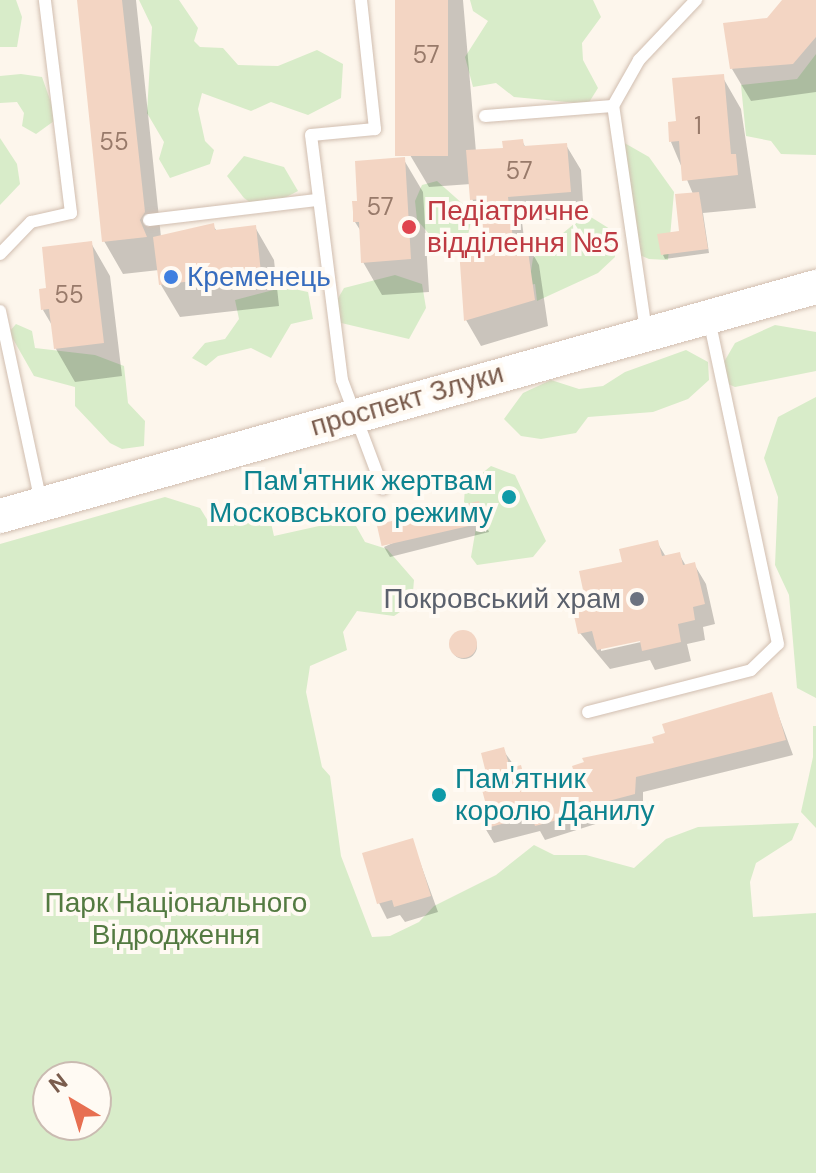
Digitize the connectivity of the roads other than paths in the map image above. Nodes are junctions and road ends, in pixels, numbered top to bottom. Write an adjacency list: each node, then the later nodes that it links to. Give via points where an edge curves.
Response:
1 (45, 0): 8 (lane, via 71,213 31,222)
2 (361, 0): 6 (lane, via 375,129 311,135)
3 (696, 0): 4 (lane, via 639,60)
4 (613, 106): 5 (lane); 12 (lane)
5 (485, 116)
6 (317, 200): 7 (lane); 13 (lane, via 330,309)
7 (149, 220)
8 (0, 254)
9 (816, 287): 11 (main road, проспект Злуки)
10 (0, 311): 15 (lane)
11 (708, 316): 12 (main road, проспект Злуки); 17 (lane, via 778,644 751,670)
12 (646, 331): 13 (main road, проспект Злуки)
13 (353, 414): 14 (lane); 15 (main road, проспект Злуки)
14 (383, 489)
15 (41, 506): 16 (main road, проспект Злуки)
16 (0, 516)
17 (588, 712)

